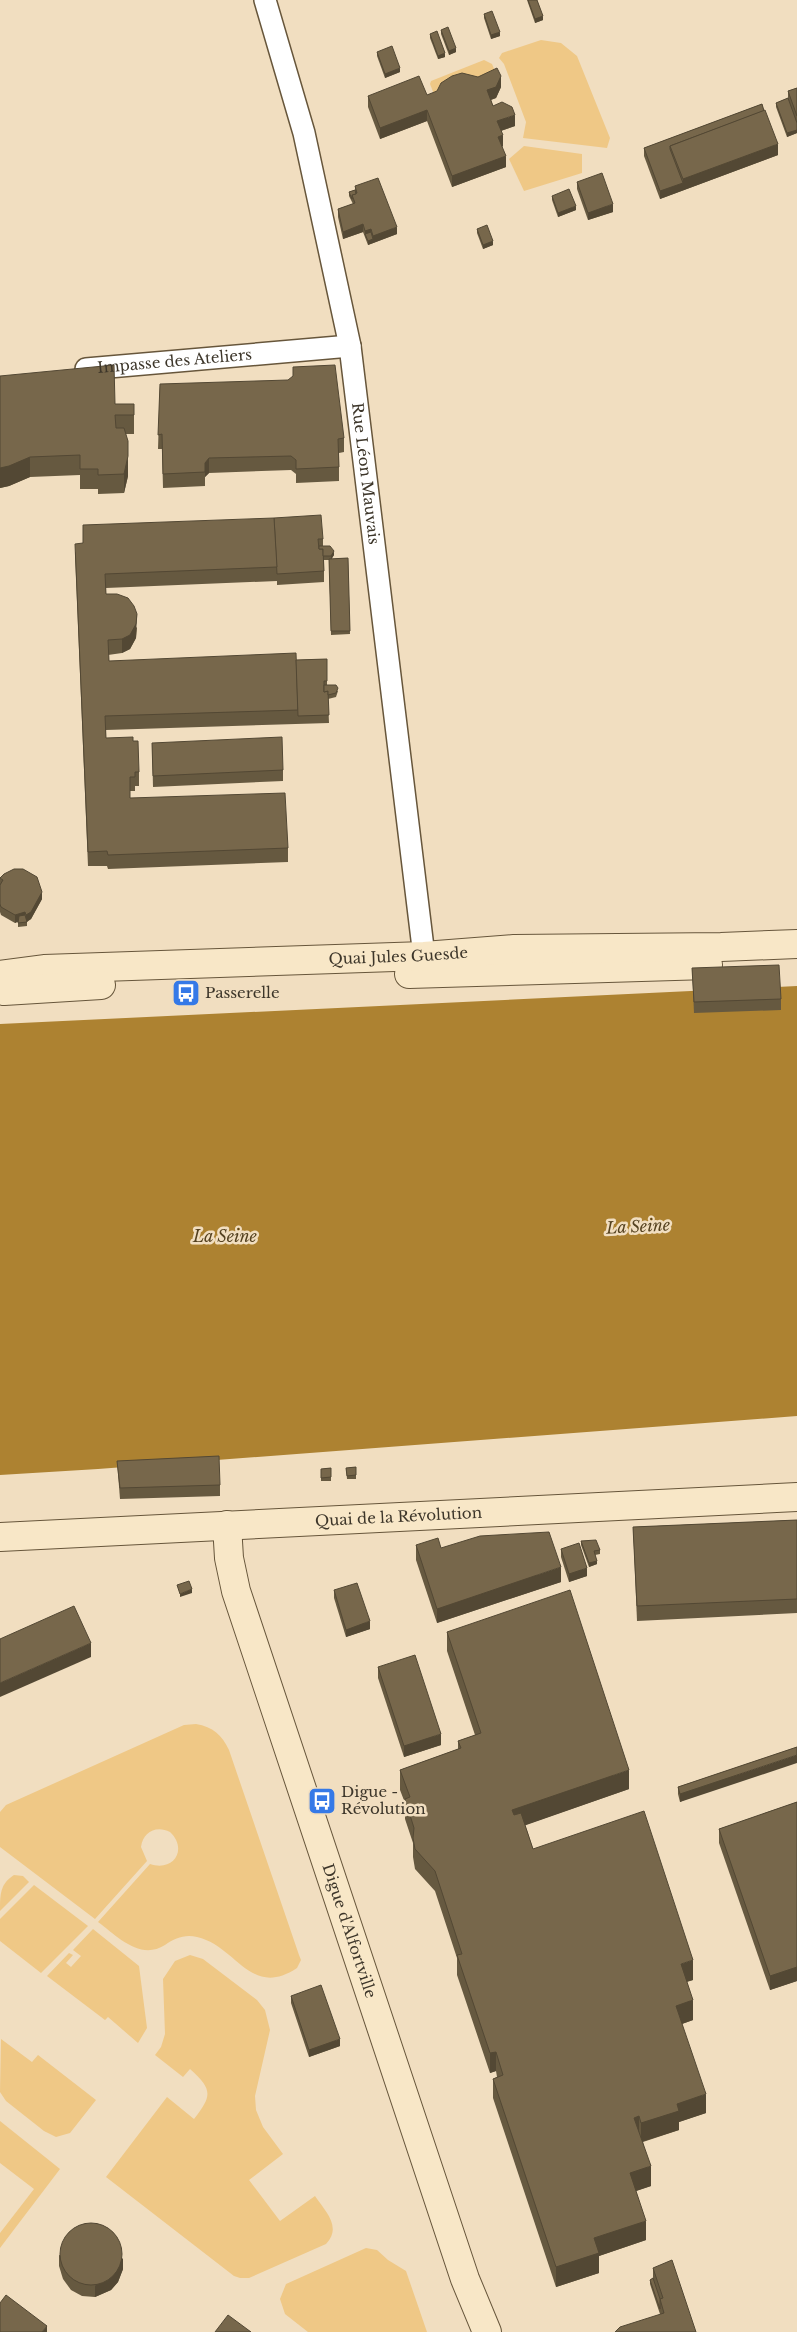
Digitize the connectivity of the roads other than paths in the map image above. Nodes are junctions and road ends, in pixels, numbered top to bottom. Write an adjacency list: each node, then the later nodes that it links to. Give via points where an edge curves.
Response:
1 (265, 0): 2 (street, Rue Léon Mauvais, via 304,133)
2 (350, 346): 3 (street, Impasse des Ateliers); 6 (street, Rue Léon Mauvais)
3 (68, 370)
4 (797, 944): 6 (main road, Quai Jules Guesde, via 514,949)
5 (797, 962): 6 (main road, Quai Jules Guesde)
6 (424, 965): 7 (main road, Quai Jules Guesde, via 44,968); 8 (main road, Quai Jules Guesde)
7 (0, 975)
8 (0, 991)
9 (797, 1498): 10 (main road, Quai de la Révolution)
10 (227, 1525): 11 (main road, Quai de la Révolution); 12 (main road, Digue d'Alfortville, via 236,1591 465,2279)
11 (0, 1537)
12 (487, 2332)

